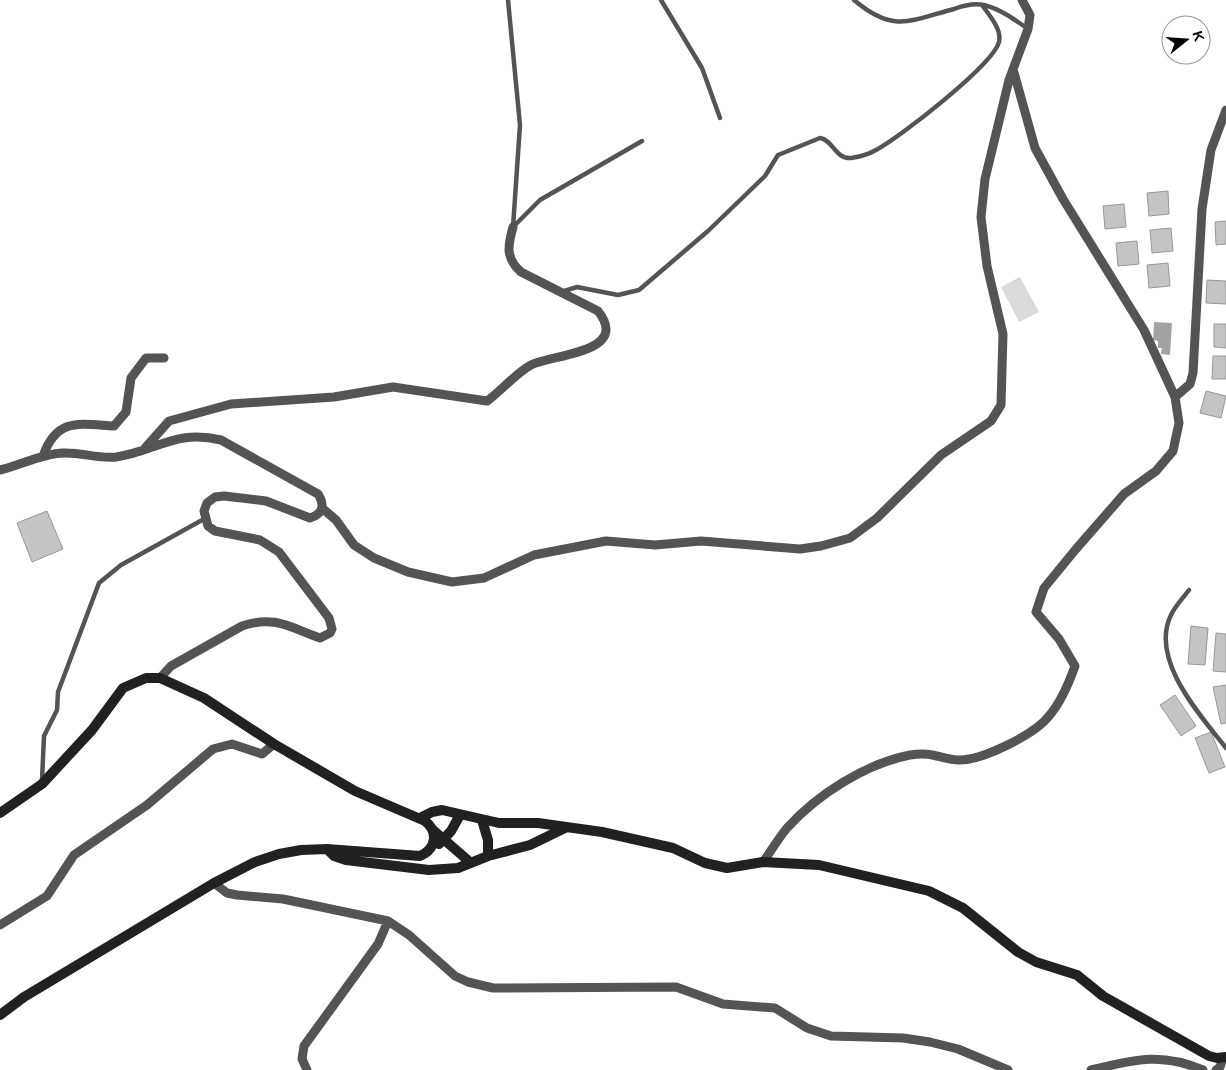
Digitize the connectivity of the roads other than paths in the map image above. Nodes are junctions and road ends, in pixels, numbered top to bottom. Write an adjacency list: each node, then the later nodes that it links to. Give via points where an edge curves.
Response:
1 (508, 0): 11 (lane, via 520,125)
2 (661, 0): 9 (lane, via 702,68)
3 (854, 0): 5 (lane, via 871,14 896,22)
4 (1022, 0): 6 (street, via 1030,15)
5 (982, 5): 6 (lane, via 1002,12); 12 (lane, via 997,28 999,36 995,50 915,125 875,151 852,158 838,154 820,138 778,154 765,176 708,232 645,286 632,293 618,295 577,287)
6 (1028, 29): 7 (street)
7 (1013, 69): 14 (street, via 1035,148 1144,330); 18 (street, via 985,179 981,217 987,266 1003,334 1001,405 991,422 940,455 877,518 850,538 800,549 701,541 655,545 606,541 534,555 484,578 452,582 408,572 374,558 354,545 336,520)
8 (1226, 110): 14 (street, via 1211,150 1202,210 1193,373 1190,384)
9 (720, 118)
10 (642, 141): 11 (lane, via 540,200)
11 (513, 227): 12 (street, via 508,251 514,266)
12 (561, 292): 15 (street, via 598,311 605,329 600,342 596,347 531,365 487,402 393,387 334,396 231,404 169,421)
13 (164, 358): 16 (street, via 146,358 132,378 126,412 114,426 72,424 49,438)
14 (1175, 397): 35 (street, via 1179,423 1173,451 1156,471 1124,494 1038,599 1036,612 1059,639 1075,666 1068,686 1049,717 1015,742 987,754 959,760 932,753 910,756 854,776 812,804 787,829)
15 (145, 448): 16 (street, via 114,457 76,453); 18 (street, via 194,436 221,440 318,494)
16 (44, 456): 17 (street)
17 (0, 470)
18 (322, 508): 19 (street, via 310,518 266,501 224,496 215,497 207,503)
19 (204, 519): 21 (street, via 215,531 260,540 279,552 329,618 332,629 328,636 320,638 274,621 253,622 171,666); 24 (lane, via 121,565 99,583 58,692 57,710 44,736)
20 (1189, 590): 23 (lane, via 1170,615 1167,643 1172,667 1187,699)
21 (160, 678): 22 (street, via 204,698); 24 (street, via 146,678 123,688 92,730)
22 (274, 744): 27 (street, via 355,790); 39 (street, via 262,754 232,744 213,748 147,805 74,855 47,896)
23 (1226, 748)
24 (42, 784): 25 (street)
25 (0, 813)
26 (460, 815): 27 (street, via 437,811); 28 (street); 31 (street)
27 (420, 818): 30 (street)
28 (482, 820): 29 (street); 34 (street, via 488,840)
29 (567, 827): 34 (street, via 530,846); 35 (street, via 641,839 673,848 705,863 728,868)
30 (433, 830): 31 (street); 33 (street)
31 (444, 840): 33 (street); 36 (street)
32 (327, 849): 33 (street, via 420,856); 36 (street, via 334,856 346,860 429,870 458,868); 37 (street, via 280,854 255,862)
33 (430, 849)
34 (488, 856): 36 (street)
35 (763, 862): 41 (street, via 819,865 937,894 963,908 1018,952 1036,962 1077,975 1103,996 1209,1056)
36 (471, 863)
37 (214, 883): 38 (street, via 237,895 283,899); 40 (street)
38 (388, 921): 42 (street, via 378,944 304,1046 302,1059); 43 (street, via 455,976 479,986 676,987 723,1004 775,1008 807,1028 832,1036 930,1042 958,1049)
39 (0, 925)
40 (0, 1014)
41 (1225, 1057): 46 (street)
42 (307, 1070)
43 (1008, 1070)
44 (1091, 1070): 45 (street, via 1131,1060 1158,1058)
45 (1203, 1070)
46 (1216, 1070)

